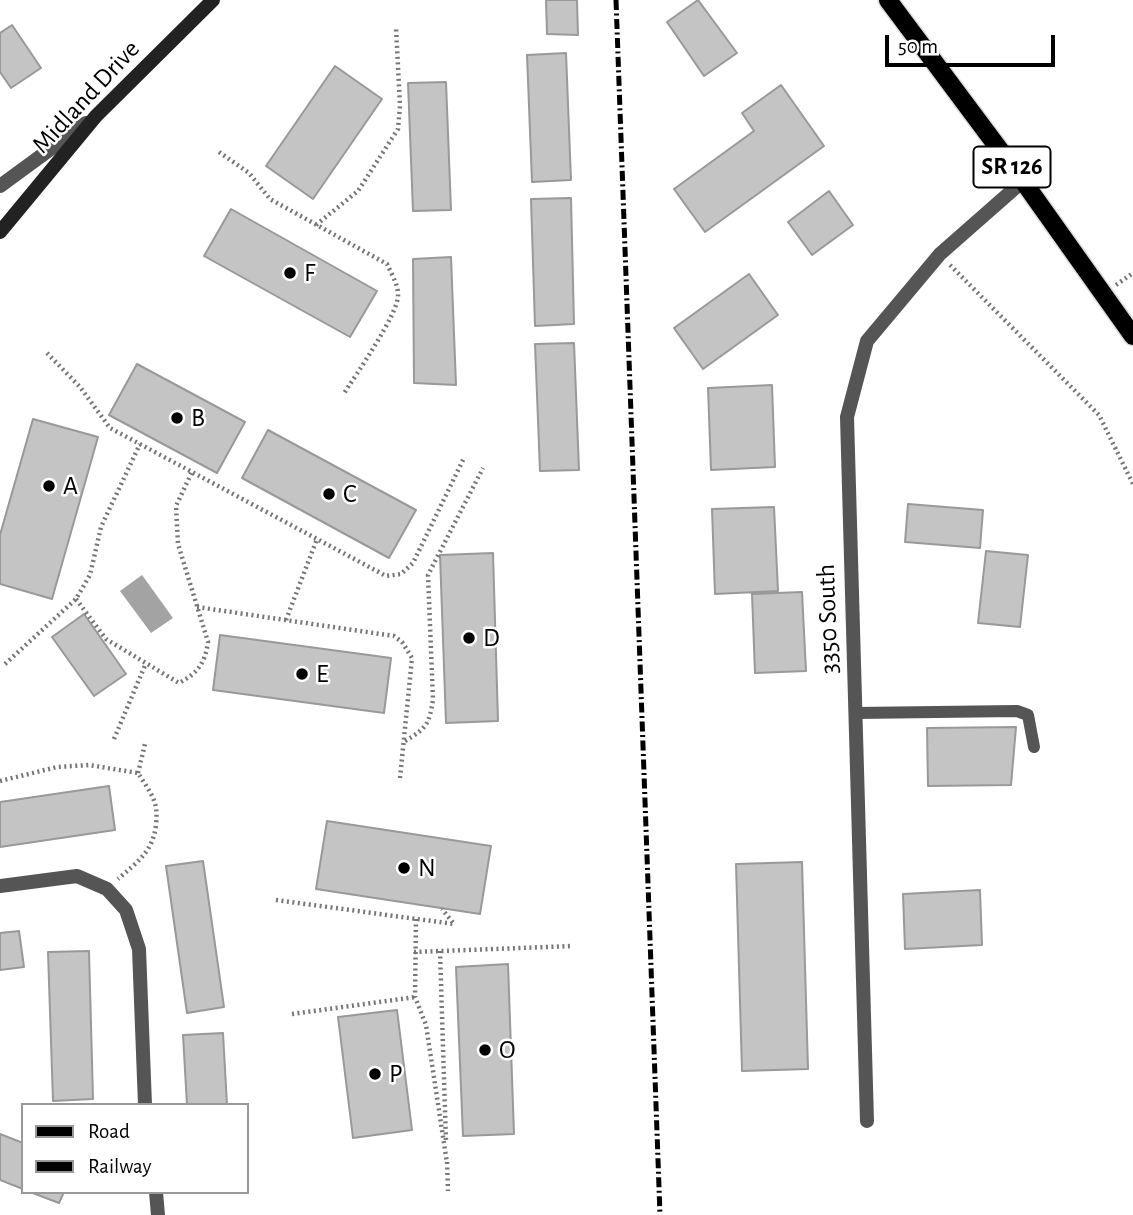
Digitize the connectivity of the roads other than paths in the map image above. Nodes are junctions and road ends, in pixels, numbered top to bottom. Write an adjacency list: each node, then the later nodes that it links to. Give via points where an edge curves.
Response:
1 (213, 0): 3 (main road, Midland Drive)
2 (888, 0): 4 (main road, SR 126)
3 (96, 116): 5 (street); 6 (main road, Midland Drive)
4 (1023, 181): 7 (main road, SR 126); 8 (street, 3350 South, via 940,254 867,341 846,417)
5 (0, 186)
6 (0, 232)
7 (1133, 336)
8 (855, 713): 9 (lane, via 1017,711 1028,715); 12 (street, 3350 South)
9 (1034, 747)
10 (0, 886): 11 (street, via 77,876 107,889 126,911 139,949)
11 (145, 1103)
12 (867, 1121)
13 (156, 1194): 14 (street)
14 (158, 1215)

